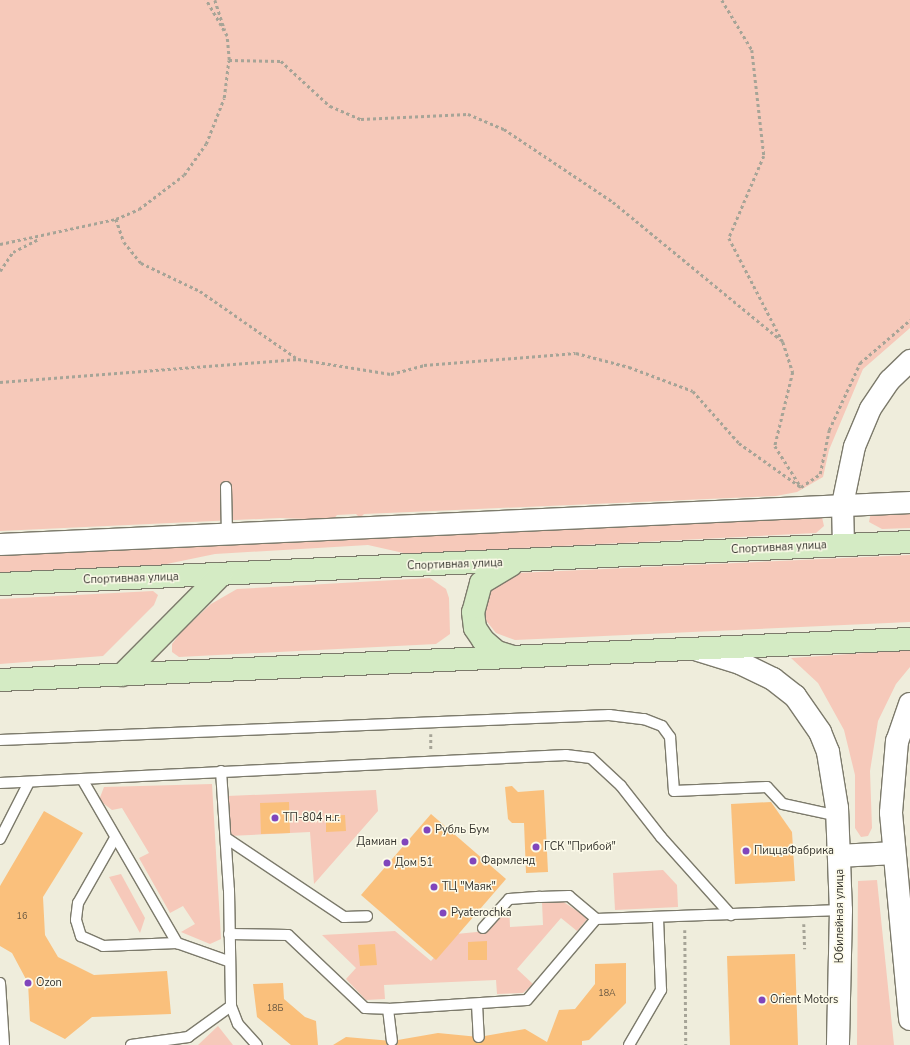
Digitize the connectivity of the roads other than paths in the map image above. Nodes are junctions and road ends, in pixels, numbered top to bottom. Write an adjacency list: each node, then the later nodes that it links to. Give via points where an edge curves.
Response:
1 (910, 360): 4 (street, via 889,380 870,408 854,446)
2 (226, 487): 5 (lane)
3 (910, 502): 4 (street)
4 (842, 504): 5 (street); 8 (street)
5 (227, 533): 7 (street)
6 (910, 542): 8 (main road, Спортивная улица)
7 (0, 544)
8 (843, 545): 9 (main road, Спортивная улица)
9 (515, 562): 10 (main road, Спортивная улица); 14 (main road, via 481,583 473,612 475,628 483,640 497,652)
10 (221, 575): 11 (main road, Спортивная улица); 15 (main road)
11 (0, 584)
12 (910, 639): 13 (main road)
13 (693, 649): 14 (main road); 23 (main road, Юбилейная улица, via 740,662 773,679 795,696 820,732 828,752)
14 (516, 657): 15 (main road)
15 (122, 675): 16 (main road)
16 (0, 680)
17 (910, 704): 27 (main road, via 897,741 892,774)
18 (0, 740): 23 (lane, via 609,715 644,719 662,726 670,737 674,791 767,786 783,804)
19 (221, 771): 20 (lane); 25 (lane); 30 (lane, via 566,755 591,758 621,786 661,837)
20 (82, 779): 21 (lane); 24 (lane)
21 (29, 782): 22 (lane); 26 (lane)
22 (0, 783)
23 (838, 816): 28 (main road, Юбилейная улица)
24 (115, 838): 36 (lane); 36 (lane, via 78,904 76,920 81,936 103,946)
25 (226, 838): 31 (lane, via 344,917); 35 (lane)
26 (0, 839)
27 (894, 853): 28 (main road); 42 (main road)
28 (839, 856): 29 (main road, Юбилейная улица)
29 (841, 910): 30 (lane); 49 (main road, Юбилейная улица)
30 (731, 915): 33 (lane)
31 (367, 916)
32 (596, 919): 33 (lane); 34 (lane, via 569,896 516,898 509,899); 39 (lane, via 527,1000)
33 (658, 919): 48 (lane, via 662,990)
34 (483, 928)
35 (229, 934): 37 (lane); 41 (lane, via 288,935 365,1008)
36 (177, 943): 37 (lane)
37 (228, 961): 40 (lane)
38 (0, 983): 45 (lane)
39 (477, 1004): 41 (lane); 43 (lane)
40 (230, 1006): 46 (lane, via 188,1037); 47 (lane, via 238,1024)
41 (388, 1009): 44 (lane)
42 (910, 1019)
43 (479, 1037)
44 (392, 1040)
45 (4, 1045)
46 (131, 1045)
47 (257, 1045)
48 (629, 1045)
49 (838, 1045)

